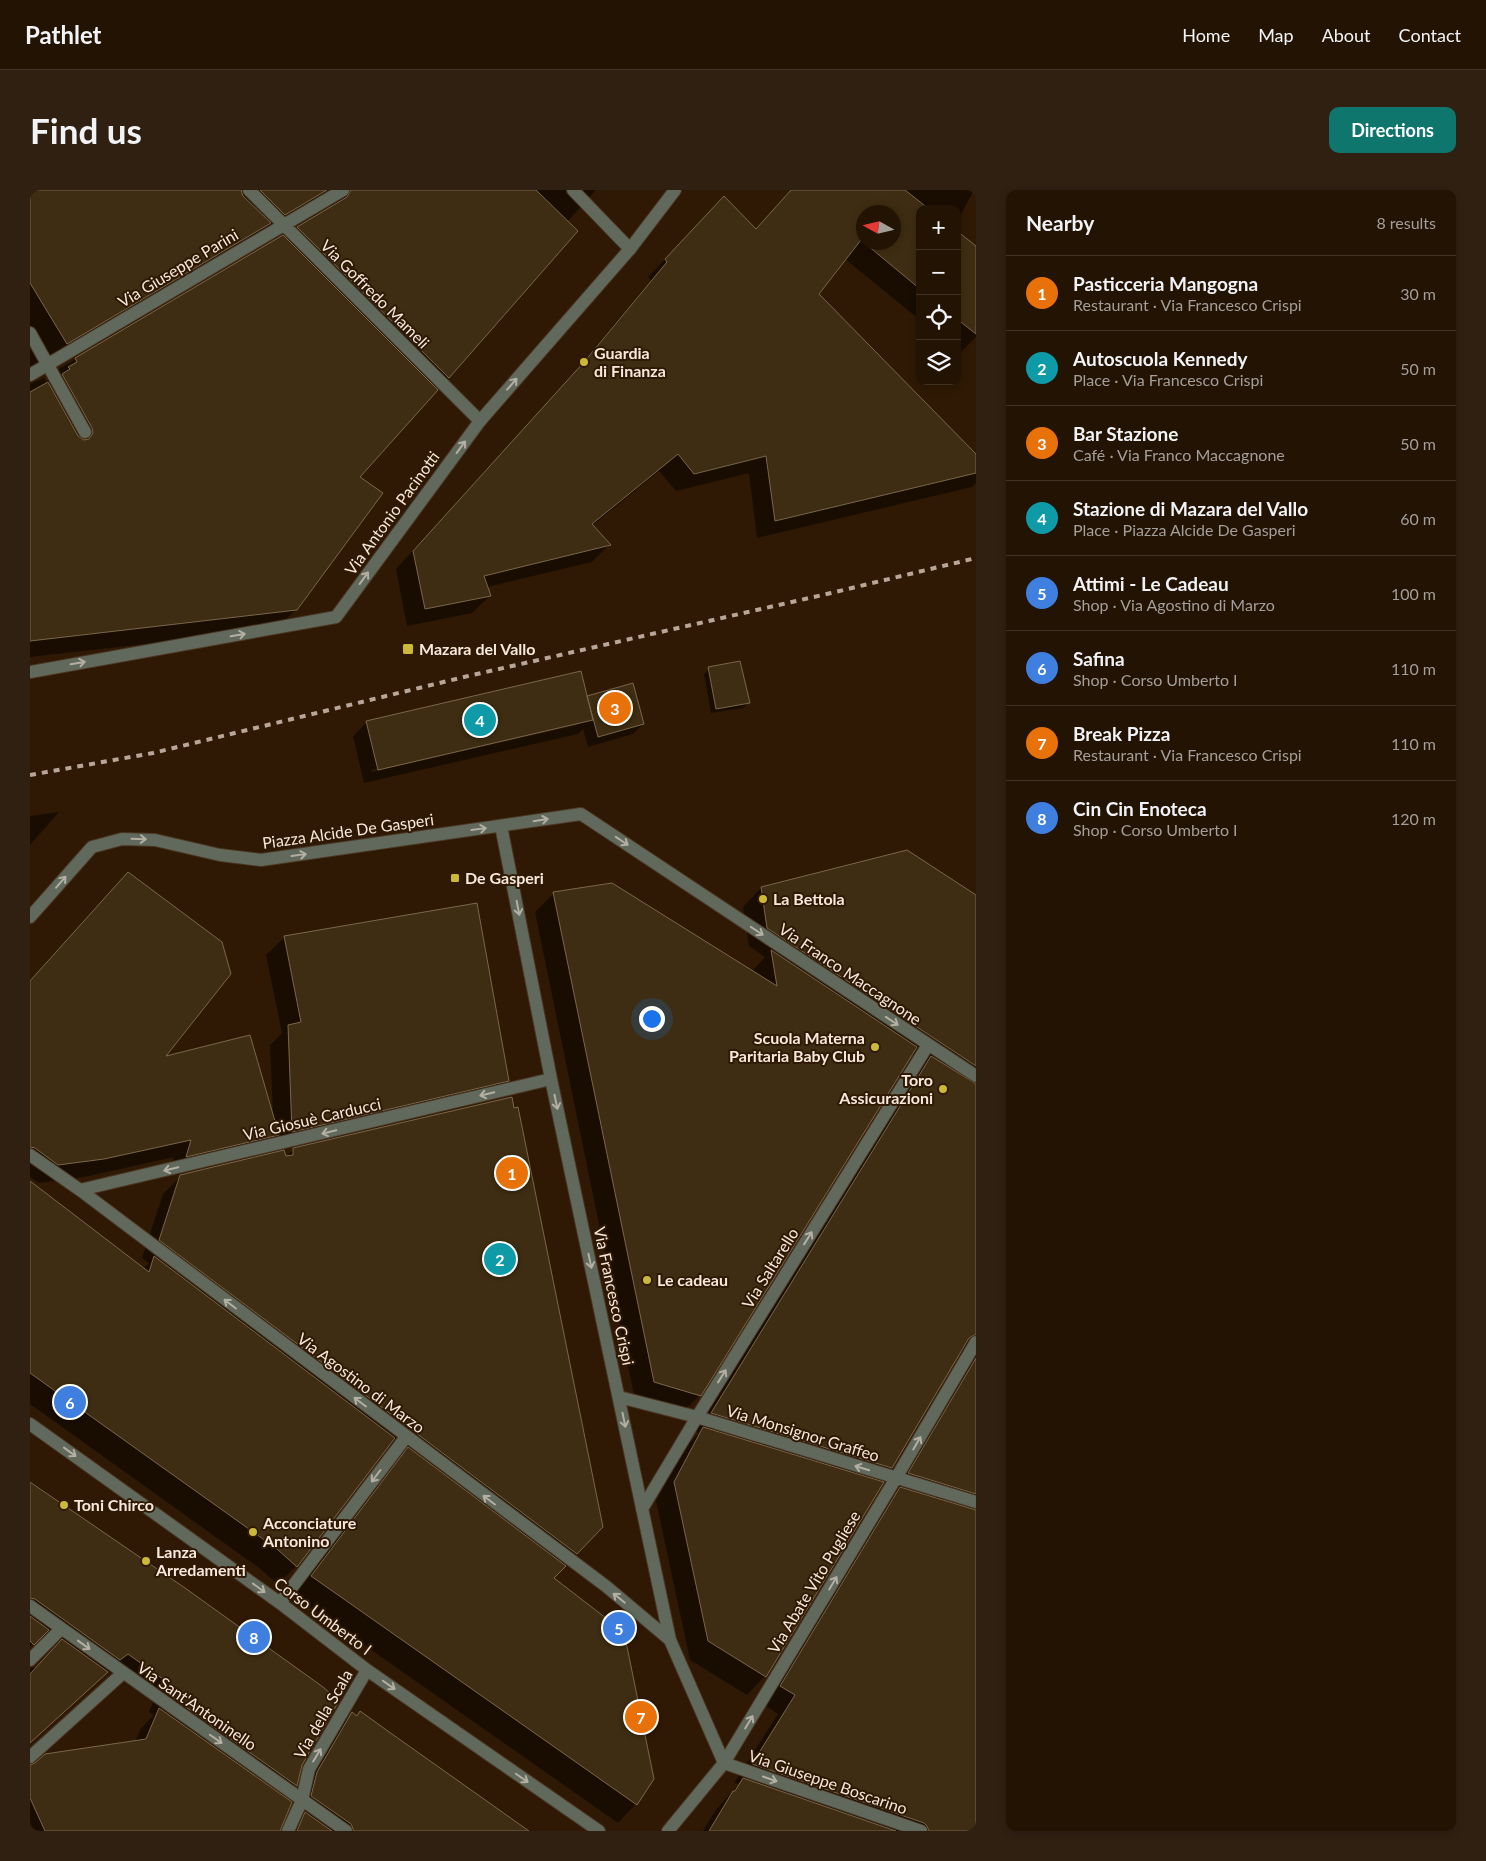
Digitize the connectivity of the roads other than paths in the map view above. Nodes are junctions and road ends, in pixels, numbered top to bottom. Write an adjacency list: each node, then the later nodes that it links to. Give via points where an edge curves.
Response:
1 (249, 190): 5 (street, Via Goffredo Mameli)
2 (343, 190): 5 (street, Via Giuseppe Parini)
3 (573, 190): 6 (street)
4 (675, 190): 6 (street, Via Antonio Pacinotti)
5 (282, 225): 8 (street, Via Giuseppe Parini); 10 (street, Via Goffredo Mameli)
6 (630, 249): 10 (street, Via Antonio Pacinotti, one-way to 6)
7 (30, 333): 8 (street)
8 (48, 364): 9 (street, Via Giuseppe Parini); 11 (street)
9 (30, 375)
10 (480, 421): 12 (street, Via Antonio Pacinotti, one-way to 10, via 336,617)
11 (85, 432)
12 (30, 672)
13 (581, 814): 14 (street, Piazza Alcide De Gasperi, one-way to 13); 16 (street, Via Franco Maccagnone, one-way to 16)
14 (501, 826): 15 (street, Piazza Alcide De Gasperi, one-way to 14, via 92,847 122,838 155,840 220,855 260,860); 18 (street, Via Francesco Crispi, one-way to 18)
15 (30, 917)
16 (928, 1045): 17 (street, Via Franco Maccagnone); 23 (street, Via Saltarello, one-way to 16)
17 (976, 1076)
18 (551, 1079): 20 (street, Via Giosuè Carducci, one-way to 20); 22 (street, Via Francesco Crispi, one-way to 22)
19 (30, 1155): 20 (street, Via Agostino di Marzo)
20 (80, 1190): 25 (street, Via Agostino di Marzo, one-way to 20)
21 (976, 1342): 26 (street, Via Abate Vito Pugliese, one-way to 21)
22 (619, 1397): 23 (street, Via Monsignor Graffeo); 28 (street, Via Francesco Crispi, one-way to 28)
23 (697, 1417): 26 (street, Via Monsignor Graffeo, one-way to 23); 28 (street, Via Saltarello)
24 (30, 1424): 29 (street, Corso Umberto I, one-way to 29)
25 (406, 1437): 29 (street, one-way to 29); 32 (street, Via Agostino di Marzo, one-way to 25, via 599,1582)
26 (896, 1478): 27 (street, Via Monsignor Graffeo); 37 (street, Via Abate Vito Pugliese, one-way to 26)
27 (976, 1502)
28 (642, 1509): 32 (street, Via Francesco Crispi)
29 (280, 1603): 34 (street, Corso Umberto I)
30 (30, 1606): 31 (street, Via Sant'Antoninello)
31 (61, 1629): 33 (street); 35 (street, Via Sant'Antoninello, one-way to 35)
32 (670, 1640): 37 (street, Via Francesco Crispi)
33 (30, 1660)
34 (367, 1670): 38 (street, Via della Scala, one-way to 34, via 309,1769); 41 (street, Corso Umberto I, one-way to 41)
35 (123, 1673): 36 (street); 38 (street, Via Sant'Antoninello, one-way to 38)
36 (30, 1757)
37 (724, 1763): 42 (street, Via Abate Vito Pugliese); 43 (street, Via Giuseppe Boscarino, one-way to 43)
38 (302, 1800): 39 (street, Via della Scala); 40 (street, Via Sant'Antoninello)
39 (288, 1831)
40 (346, 1831)
41 (599, 1831)
42 (668, 1831)
43 (921, 1831)

